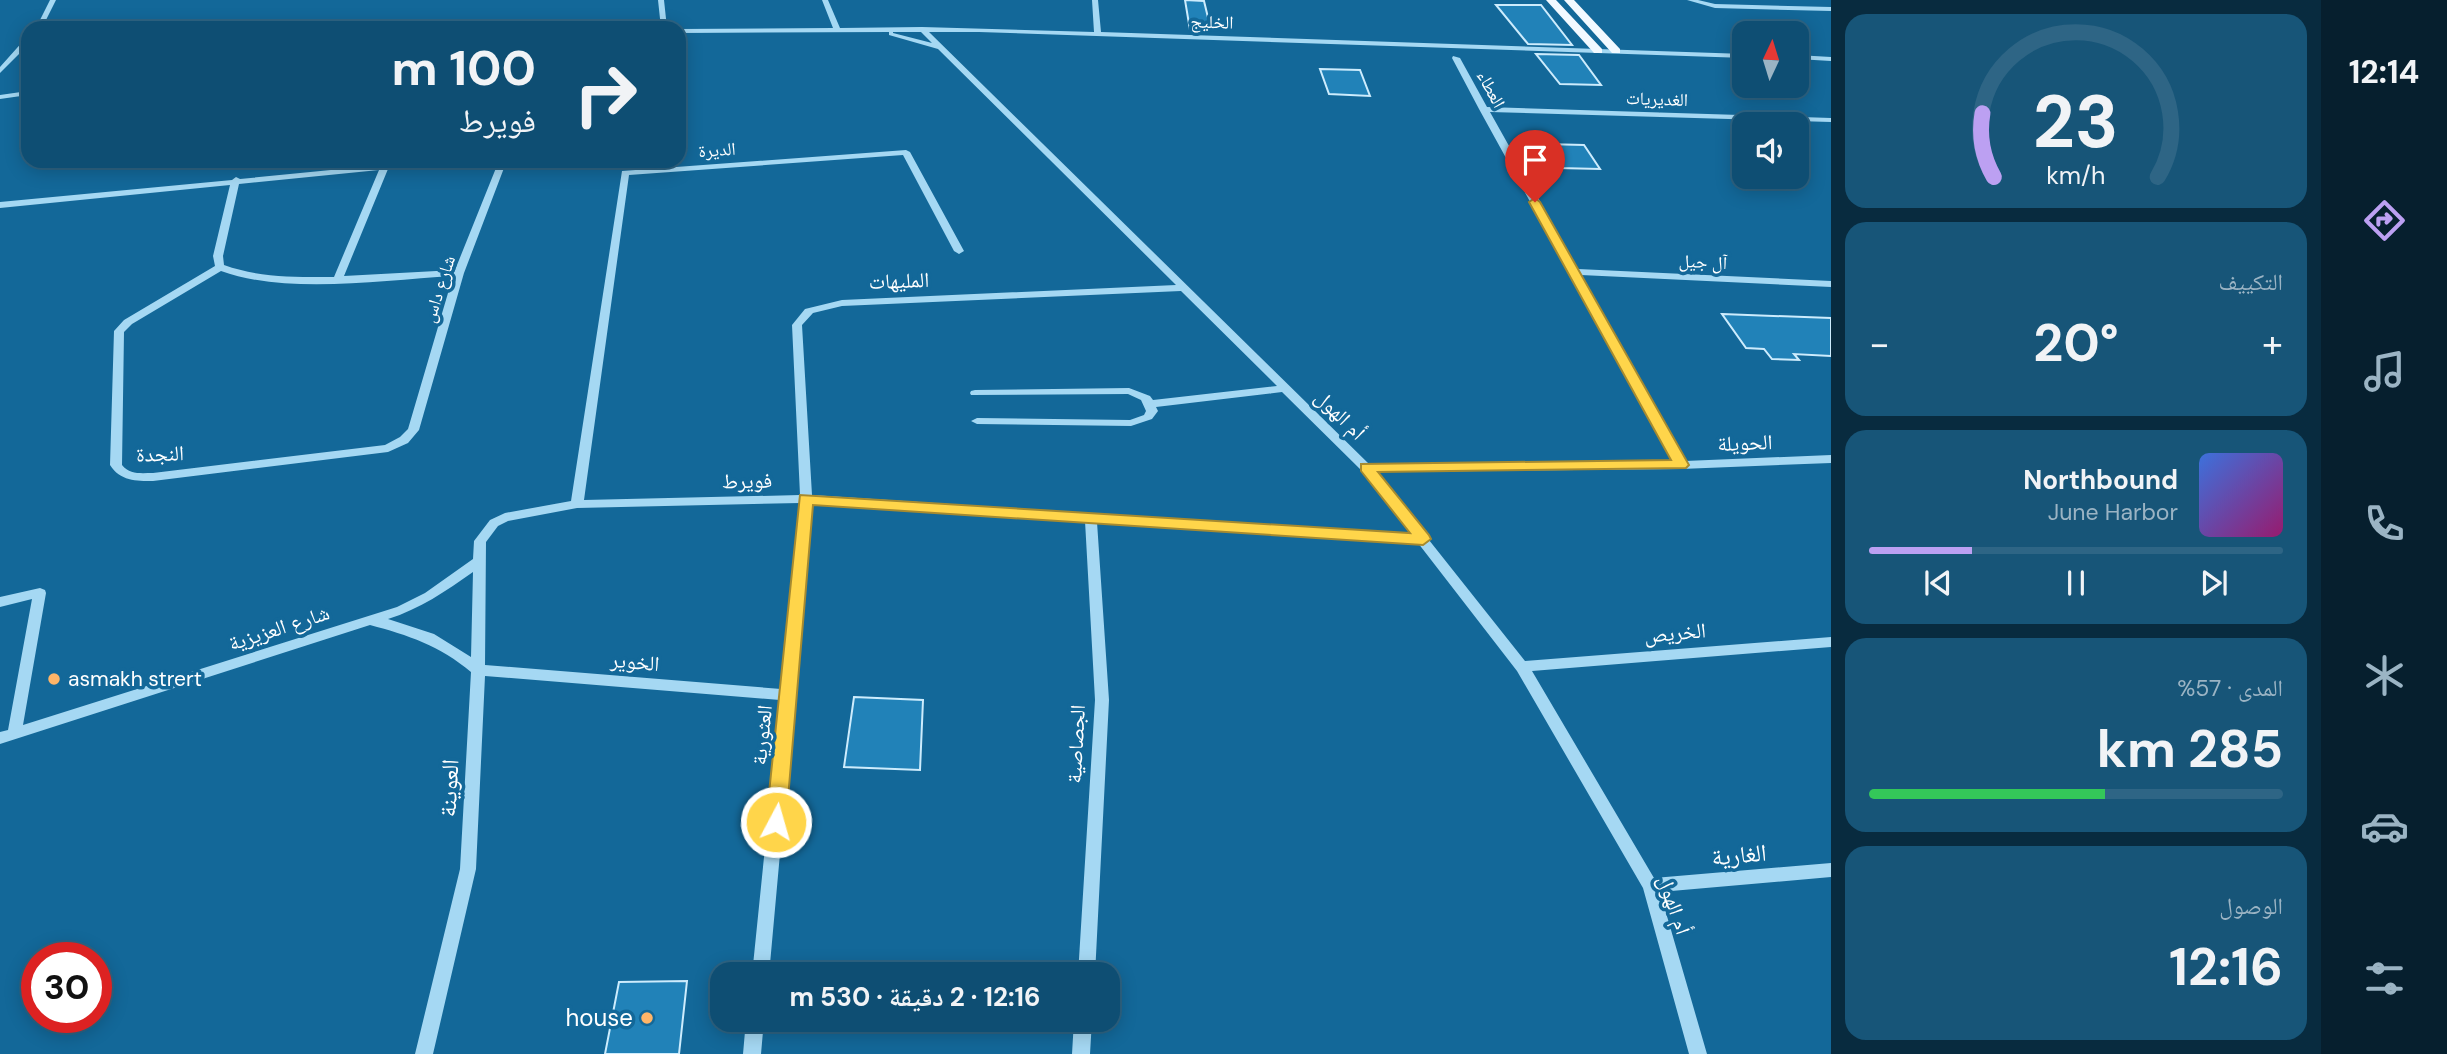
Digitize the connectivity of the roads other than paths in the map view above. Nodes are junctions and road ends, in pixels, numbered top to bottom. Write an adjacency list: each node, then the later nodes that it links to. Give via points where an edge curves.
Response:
1 (53, 0): 9 (street)
2 (661, 0): 10 (street)
3 (825, 0): 11 (street)
4 (1095, 0): 16 (street)
5 (1551, 0): 19 (main road)
6 (1569, 0): 20 (main road)
7 (1690, 0): 8 (street, via 1715,6)
8 (1831, 9)
9 (42, 21)
10 (663, 21)
11 (837, 29): 12 (street, الخليج); 15 (street, الخليج)
12 (863, 29): 13 (street, الخليج); 18 (street)
13 (922, 29): 14 (street, الخليج); 18 (street, أم الهول)
14 (979, 30): 16 (street, الخليج); 18 (street, via 956,37)
15 (686, 31)
16 (1098, 34): 19 (street, الخليج)
17 (21, 48): 25 (street)
18 (942, 48): 41 (street, أم الهول)
19 (1598, 51): 20 (street, الخليج)
20 (1616, 51): 21 (street, الخليج)
21 (1732, 55)
22 (1456, 58): 28 (street, العطاء)
23 (1810, 58): 24 (street)
24 (1831, 59)
25 (0, 71)
26 (21, 94): 27 (street)
27 (0, 97)
28 (1483, 108): 29 (street, الغديريات); 37 (street, العطاء)
29 (1831, 120)
30 (374, 168): 33 (street)
31 (385, 168): 39 (street)
32 (500, 168): 38 (street, شارع داس)
33 (236, 180): 34 (street); 36 (street, via 219,247)
34 (0, 205)
35 (959, 251): 51 (street, الديرة, via 906,152 625,173)
36 (220, 267): 39 (street, via 249,278); 46 (street, النجدة, via 119,331 119,471 153,477 388,448)
37 (1574, 272): 40 (street, آل جيل); 48 (street, العطاء)
38 (459, 273): 39 (street); 46 (street, شارع داس)
39 (339, 278)
40 (1831, 284)
41 (1184, 288): 42 (street, أم الهول); 50 (street, المليهات, via 842,303 809,311 797,325)
42 (1286, 388): 44 (street); 49 (street, أم الهول)
43 (975, 393): 44 (street, via 1120,390 1139,394)
44 (1151, 404): 45 (street, via 1149,417 1131,423)
45 (977, 422)
46 (413, 430)
47 (1831, 459): 48 (street, الحويلة)
48 (1681, 465): 49 (street, الحويلة)
49 (1366, 468): 54 (street, أم الهول)
50 (806, 499): 51 (street, فويرط); 52 (street, فويرط); 61 (street, العثورية)
51 (577, 504): 53 (street, فويرط, via 521,512)
52 (1091, 516): 54 (street, فويرط); 66 (street, الجصاصية, via 1102,700)
53 (494, 523): 55 (street, العوينة, via 480,541)
54 (1423, 539): 59 (street, أم الهول)
55 (478, 562): 57 (street, شارع العزيزية, via 430,596); 60 (street, العوينة)
56 (0, 603): 62 (street, via 40,593)
57 (371, 621): 60 (street, شارع العزيزية, via 432,637); 62 (street, شارع العزيزية)
58 (1831, 642): 59 (street, الخريص)
59 (1522, 667): 64 (street, أم الهول)
60 (478, 670): 61 (street, الخوير); 69 (street, العوينة, via 468,869)
61 (789, 695): 65 (street, العثورية)
62 (7, 736)
63 (1831, 870): 64 (street, الغارية)
64 (1650, 886): 72 (street, أم الهول)
65 (761, 962)
66 (1087, 962)
67 (754, 1032): 70 (street)
68 (1082, 1032): 71 (street)
69 (424, 1054)
70 (752, 1054)
71 (1081, 1054)
72 (1698, 1054)

